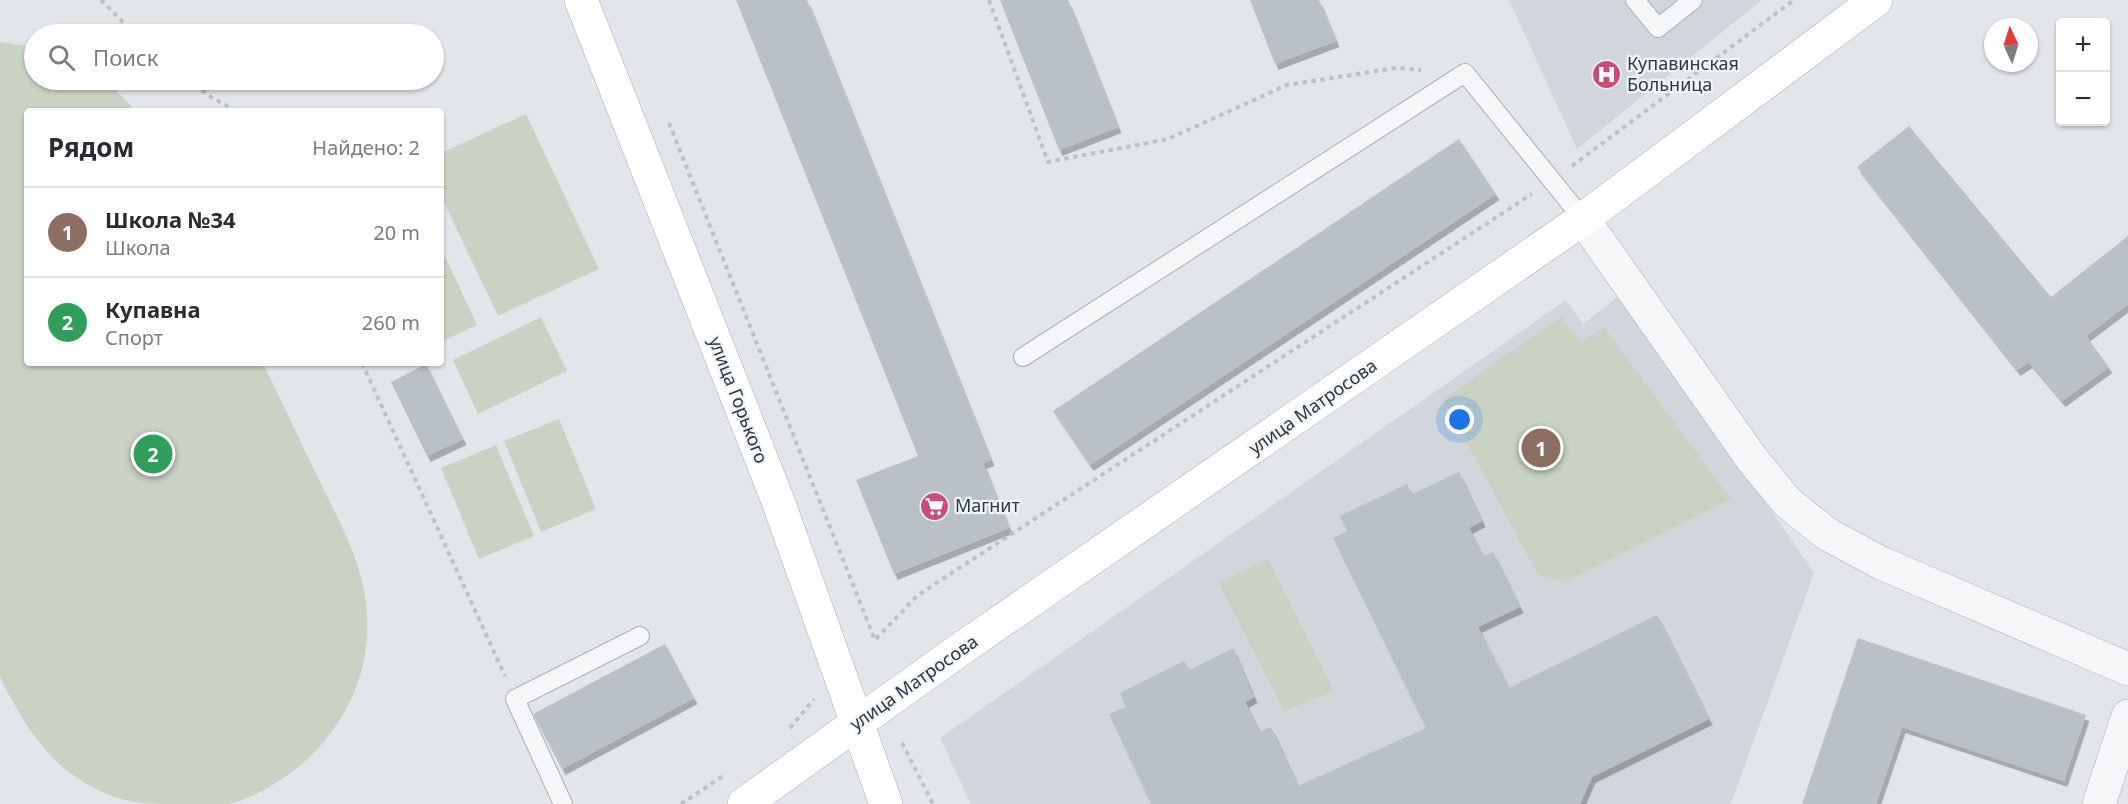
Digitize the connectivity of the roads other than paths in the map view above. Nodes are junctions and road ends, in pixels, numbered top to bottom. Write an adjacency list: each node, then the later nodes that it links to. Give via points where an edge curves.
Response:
1 (581, 0): 10 (street, улица Горького, via 778,501)
2 (1635, 0): 3 (lane, via 1658,28)
3 (1693, 0)
4 (1876, 0): 5 (street, улица Матросова)
5 (1583, 219): 6 (lane, via 1465,73); 8 (street, via 1752,459 1788,503 1827,534 1881,563); 10 (street, улица Матросова)
6 (1023, 357)
7 (640, 636): 11 (lane, via 515,699)
8 (2128, 669)
9 (2128, 716): 14 (street)
10 (857, 723): 12 (street, улица Матросова); 13 (street, улица Горького)
11 (563, 804)
12 (744, 804)
13 (886, 804)
14 (2099, 804)

